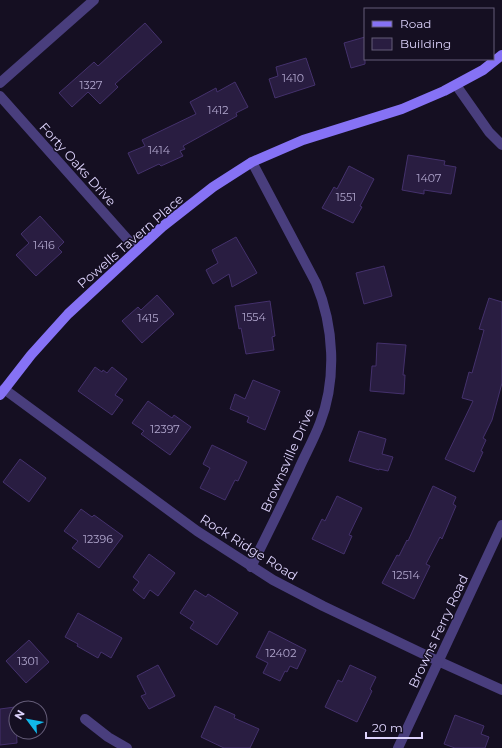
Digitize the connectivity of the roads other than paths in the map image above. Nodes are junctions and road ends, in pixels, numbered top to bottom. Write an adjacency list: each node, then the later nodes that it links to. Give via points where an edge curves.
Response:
1 (94, 0): 3 (street)
2 (502, 55): 4 (street, Powells Tavern Place, via 483,70)
3 (0, 83)
4 (456, 85): 6 (street); 7 (street, Powells Tavern Place, via 402,109 303,140)
5 (0, 96): 8 (street, Forty Oaks Drive)
6 (502, 145)
7 (252, 162): 8 (street, Powells Tavern Place, via 213,187); 11 (street, Brownsville Drive, via 321,295 330,337 331,369 328,397 320,423)
8 (137, 250): 9 (street, Powells Tavern Place, via 68,314)
9 (2, 392): 11 (street, Rock Ridge Road)
10 (502, 525): 12 (street, Browns Ferry Road)
11 (251, 567): 12 (street, Rock Ridge Road, via 323,606)
12 (438, 662): 13 (street, Rock Ridge Road); 16 (street, Browns Ferry Road)
13 (502, 690)
14 (85, 719): 15 (street)
15 (127, 748)
16 (398, 748)

